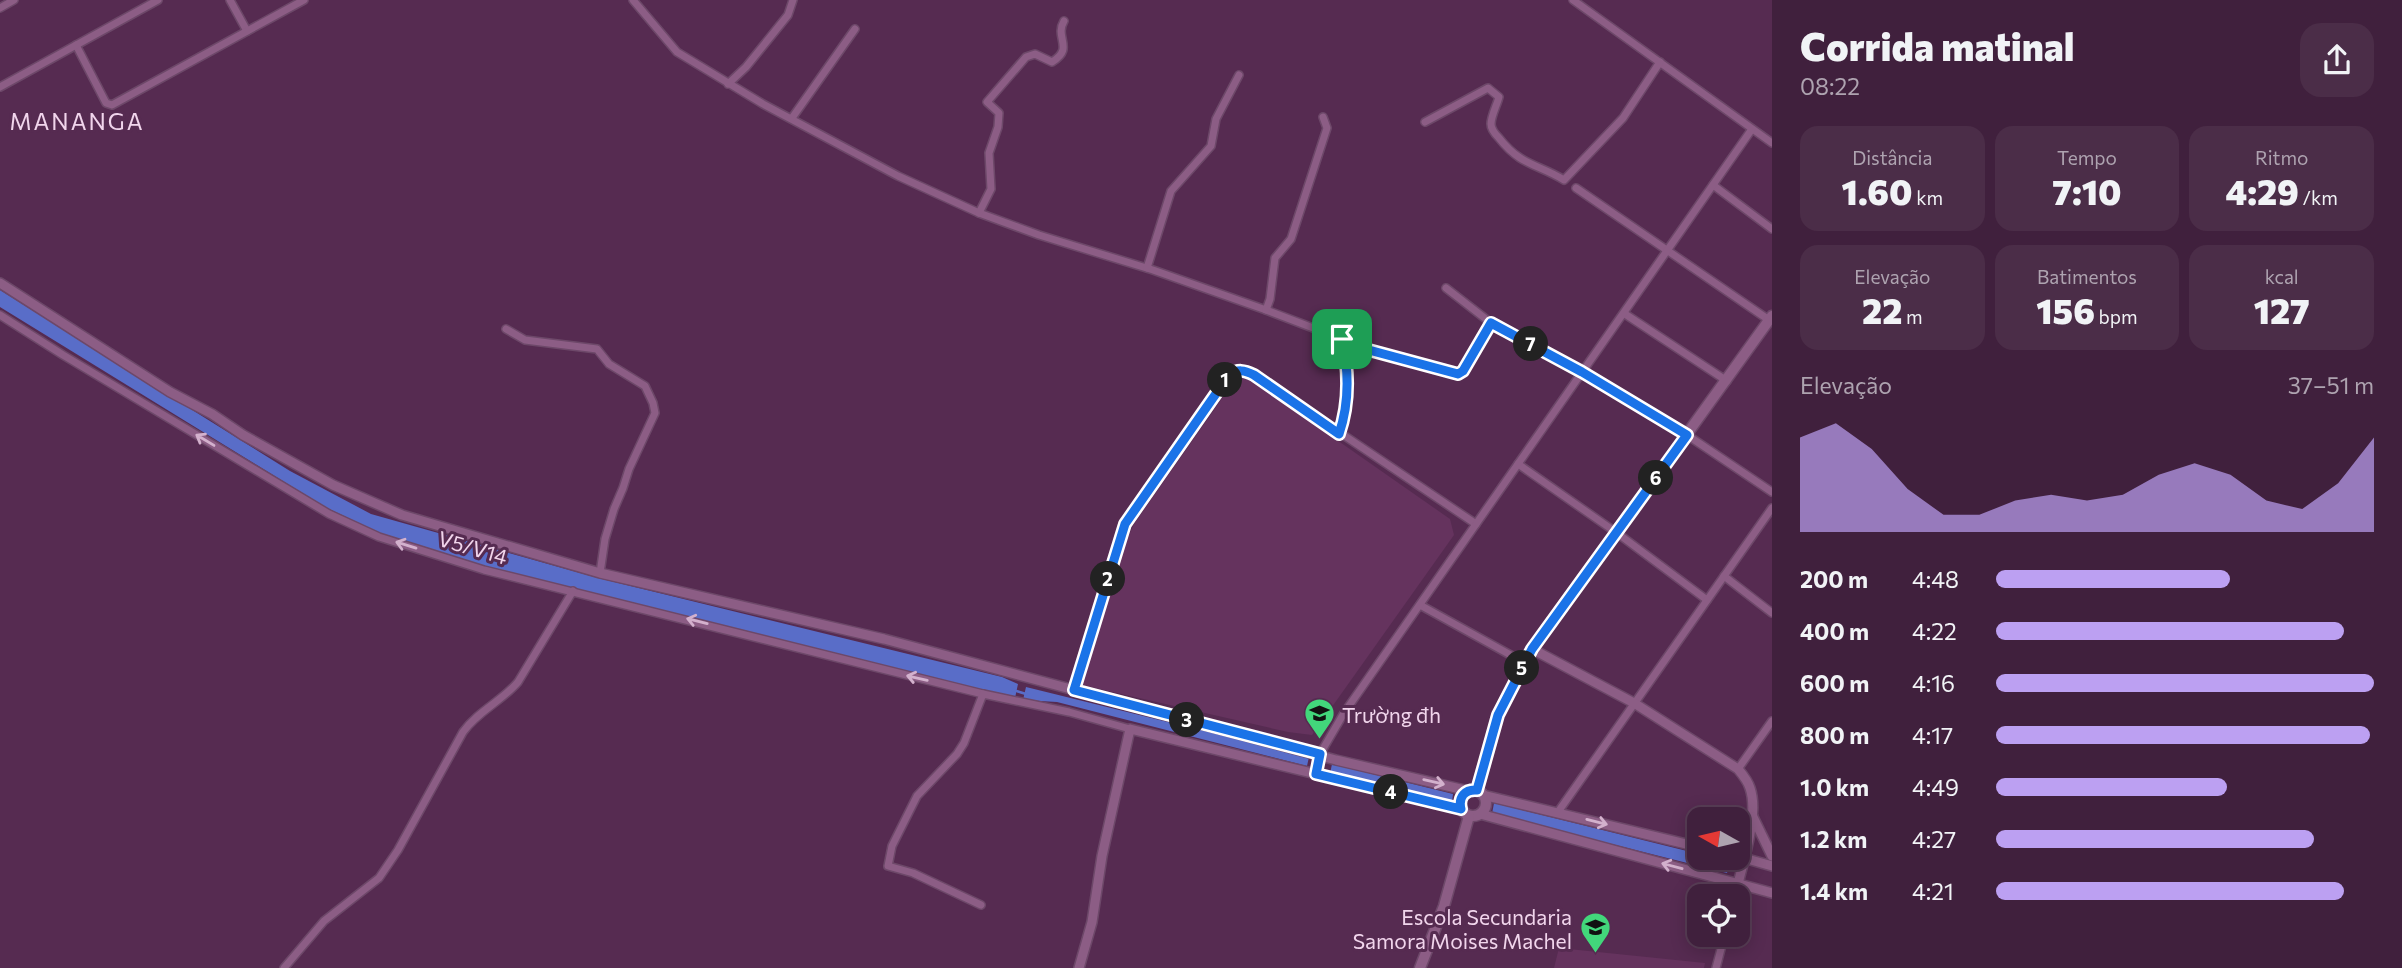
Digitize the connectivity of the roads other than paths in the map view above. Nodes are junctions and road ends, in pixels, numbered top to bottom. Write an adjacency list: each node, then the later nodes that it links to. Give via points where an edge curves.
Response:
1 (14, 0): 8 (street)
2 (158, 0): 12 (street)
3 (230, 0): 11 (street)
4 (304, 0): 11 (street)
5 (633, 0): 15 (street, via 677,52)
6 (793, 0): 15 (street, via 788,15)
7 (1573, 0): 13 (street)
8 (0, 8)
9 (1064, 21): 24 (street, via 1065,48 1055,62 1035,54 1026,57 987,102 999,113 998,127 989,153 991,189)
10 (855, 29): 18 (street)
11 (247, 31): 12 (street, via 112,105 106,103)
12 (76, 45): 16 (street)
13 (1660, 62): 19 (street, via 1623,118 1564,180 1531,166 1508,149 1491,124 1499,97 1488,89); 20 (street)
14 (1239, 75): 27 (street, via 1220,110 1211,146 1171,191)
15 (728, 84): 18 (street)
16 (0, 87)
17 (1323, 117): 30 (street, via 1324,139 1290,239 1275,258)
18 (792, 118): 24 (street, via 898,176)
19 (1425, 122)
20 (1752, 129): 21 (street); 22 (street)
21 (1772, 144)
22 (1713, 185): 25 (street); 26 (street)
23 (1576, 188): 26 (street)
24 (979, 213): 27 (street)
25 (1772, 229)
26 (1668, 251): 31 (street); 34 (street)
27 (1147, 268): 30 (street)
28 (0, 283): 46 (street, via 170,392 333,485 402,516)
29 (1446, 288): 33 (street)
30 (1266, 310): 36 (street)
31 (1625, 314): 37 (street); 38 (street)
32 (0, 315): 48 (street, V5/V14, one-way to 32, via 392,541 329,514)
33 (1491, 323): 36 (street, via 1458,374); 37 (street)
34 (1769, 325): 38 (main road)
35 (506, 329): 46 (street, via 532,341 597,349 609,364 645,386 653,403 653,420 614,509)
36 (1342, 339): 39 (street, via 1348,389)
37 (1582, 372): 40 (street); 41 (street)
38 (1727, 381): 40 (main road)
39 (1339, 434): 44 (street); 54 (street, via 1245,370 1229,375 1125,524)
40 (1687, 435): 42 (street); 45 (main road)
41 (1518, 464): 44 (street); 45 (street)
42 (1772, 492)
43 (1772, 508): 47 (street)
44 (1476, 524): 50 (street)
45 (1617, 533): 49 (street); 52 (main road)
46 (600, 573): 54 (street, via 884,639)
47 (1724, 576): 49 (street); 51 (street)
48 (573, 591): 55 (street, V5/V14, one-way to 48); 77 (street, via 518,682 463,732 379,878 324,921)
49 (1707, 600): 56 (street)
50 (1420, 605): 53 (street); 59 (street)
51 (1772, 613)
52 (1532, 649): 53 (main road); 56 (street)
53 (1525, 663): 62 (main road, via 1498,715)
54 (1074, 690): 59 (street)
55 (984, 694): 58 (street, V5/V14); 75 (street, via 964,743 917,796 892,846 888,866)
56 (1634, 704): 60 (street); 63 (street)
57 (1772, 721): 60 (street)
58 (1130, 729): 61 (street); 78 (street)
59 (1320, 754): 61 (street); 62 (street, one-way to 62)
60 (1738, 769): 65 (street, via 1751,789)
61 (1316, 774): 64 (street)
62 (1476, 792): 63 (street); 64 (main road, via 1461,798); 64 (main road, via 1486,805)
63 (1558, 812): 67 (street, one-way to 67)
64 (1470, 813): 72 (street, one-way to 64); 79 (main road, via 1444,906)
65 (1752, 816): 66 (street); 68 (street)
66 (1750, 823)
67 (1687, 844)
68 (1772, 856)
69 (1750, 860): 70 (street)
70 (1772, 866)
71 (1740, 870): 72 (street)
72 (1738, 884)
73 (1750, 887): 74 (street)
74 (1772, 893)
75 (981, 905)
76 (1722, 947): 80 (street)
77 (284, 968)
78 (1079, 968)
79 (1420, 968)
80 (1716, 968)

